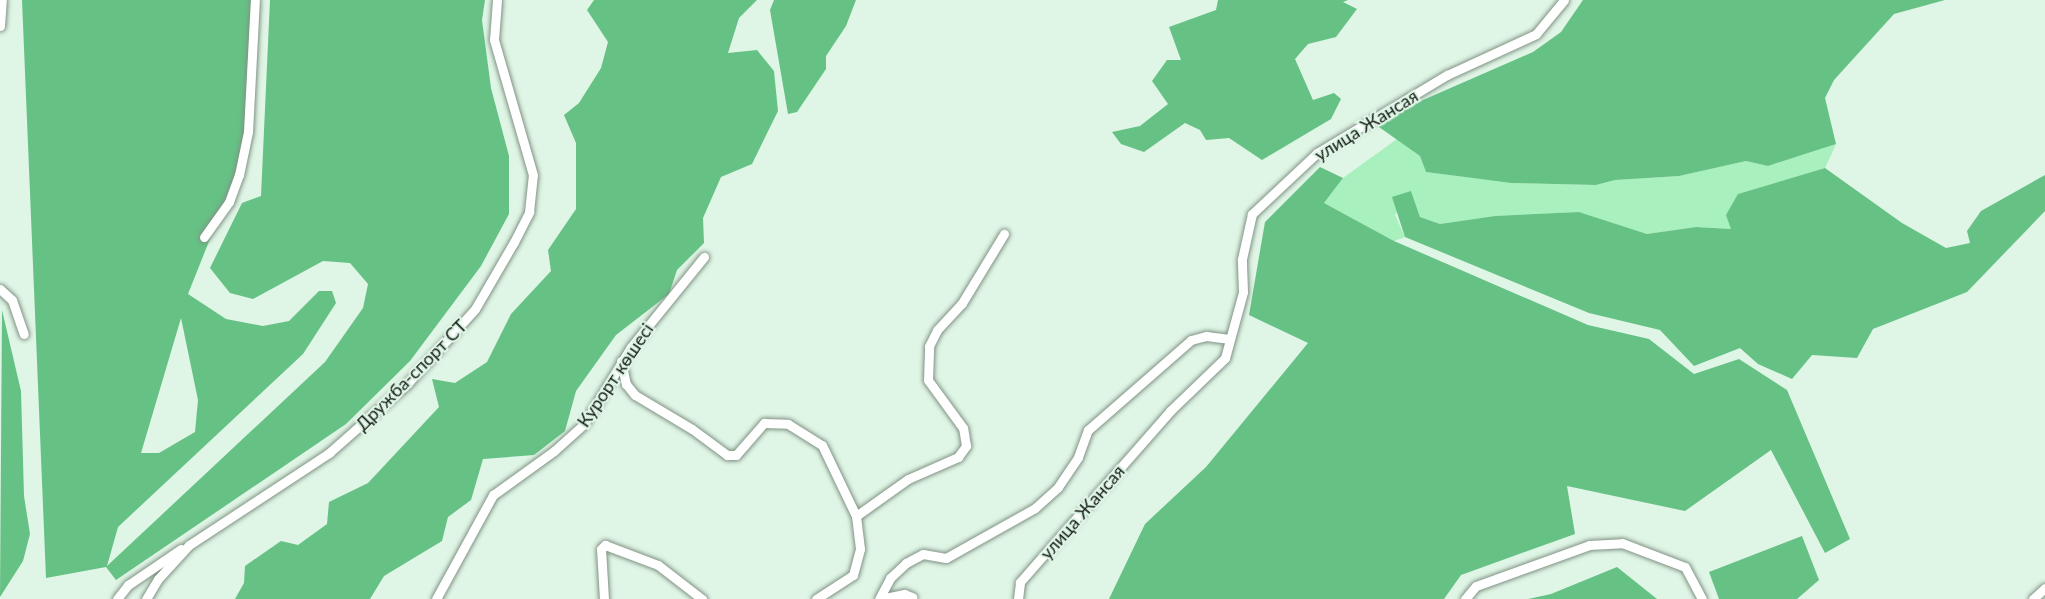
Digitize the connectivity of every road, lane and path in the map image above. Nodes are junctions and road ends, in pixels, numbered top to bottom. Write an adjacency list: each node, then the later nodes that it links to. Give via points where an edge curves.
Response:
1 (2, 0): 5 (street)
2 (255, 0): 7 (street, via 248,132 239,175 229,202)
3 (497, 0): 14 (street, Дружба-спорт СТ, via 494,40 533,175 529,212 514,242 475,309 440,351 368,421 329,453)
4 (1564, 0): 11 (street, улица Жансая, via 1536,34 1446,75 1317,153 1252,214 1242,259 1243,292)
5 (0, 26)
6 (1004, 234): 13 (street, via 962,303 928,346 930,384 963,428 966,446 957,457 908,479)
7 (204, 237)
8 (704, 256): 12 (street, Курорт көшесі)
9 (0, 289): 10 (street, via 12,300)
10 (24, 334)
11 (1230, 339): 23 (street, via 1206,336 1191,340 1088,430 1078,457 1058,487 1035,508 946,558 923,554 906,563 890,578); 24 (street, улица Жансая, via 1225,358 1170,411 1021,582)
12 (621, 361): 13 (street, via 626,384 635,395 727,455 736,455 764,423 788,424 804,431 827,453); 19 (street, Курорт көшесі, via 596,407 571,437 493,495)
13 (856, 516): 22 (street, via 860,549 853,575)
14 (189, 545): 17 (street, via 128,585); 18 (street, Дружба-спорт СТ, via 158,579)
15 (2045, 588): 27 (street)
16 (912, 597): 23 (street, via 904,594)
17 (117, 599)
18 (146, 599)
19 (436, 599)
20 (604, 599): 21 (street, via 601,549 605,545 658,565)
21 (702, 599)
22 (816, 599)
23 (880, 599)
24 (1018, 599)
25 (1465, 599): 26 (street, via 1476,586 1589,545 1622,543 1685,567)
26 (1702, 599)
27 (2033, 599)

